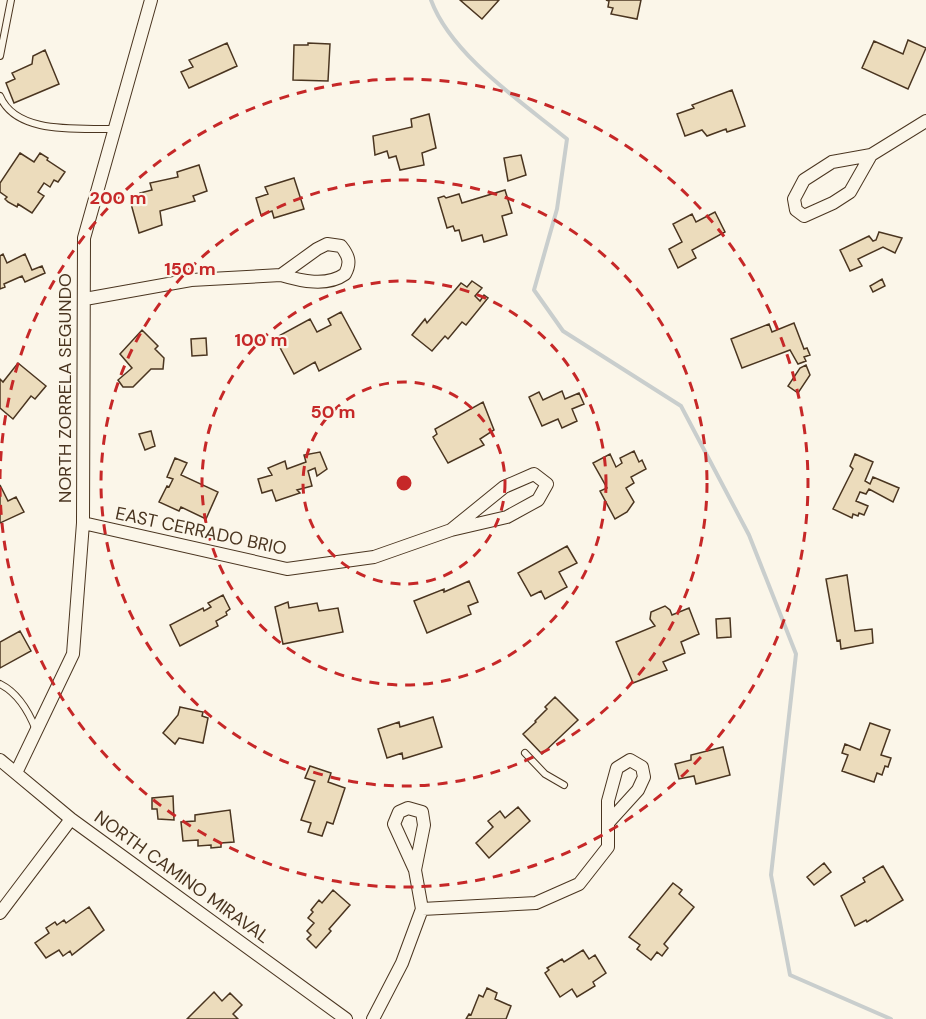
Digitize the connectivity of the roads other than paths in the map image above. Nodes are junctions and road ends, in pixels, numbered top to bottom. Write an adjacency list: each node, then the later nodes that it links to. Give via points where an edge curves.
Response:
1 (11, 0): 3 (lane)
2 (151, 0): 6 (street, NORTH ZORRELA SEGUNDO)
3 (0, 56)
4 (0, 96): 6 (lane, via 4,107 32,123)
5 (926, 121): 7 (street)
6 (114, 129): 9 (street, NORTH ZORRELA SEGUNDO, via 84,237)
7 (871, 155): 7 (street, via 832,162 804,180 794,199 796,210 804,216 850,192)
8 (281, 275): 8 (street, via 327,244 341,246 350,260 345,274 330,281 297,280); 9 (street, via 191,280)
9 (85, 299): 10 (street, NORTH ZORRELA SEGUNDO)
10 (82, 523): 11 (street, EAST CERRADO BRIO, via 287,570 374,557); 13 (street, NORTH ZORRELA SEGUNDO, via 73,654)
11 (451, 530): 11 (street, EAST CERRADO BRIO, via 504,487 534,474 547,484 538,500 507,517)
12 (0, 684): 13 (lane, via 22,703)
13 (36, 731): 16 (street, NORTH ZORRELA SEGUNDO)
14 (525, 753): 17 (lane, via 545,774)
15 (0, 760): 16 (street, NORTH CAMINO MIRAVAL)
16 (16, 773): 18 (street, NORTH CAMINO MIRAVAL)
17 (564, 785)
18 (71, 819): 22 (street); 23 (street, NORTH CAMINO MIRAVAL)
19 (608, 823): 19 (street, via 608,801 616,768 630,760 642,767 644,777 638,790); 21 (street, via 608,847 579,884 536,903)
20 (415, 870): 21 (street)
21 (422, 909): 24 (street, via 402,963)
22 (0, 913)
23 (346, 1019)
24 (373, 1019)

